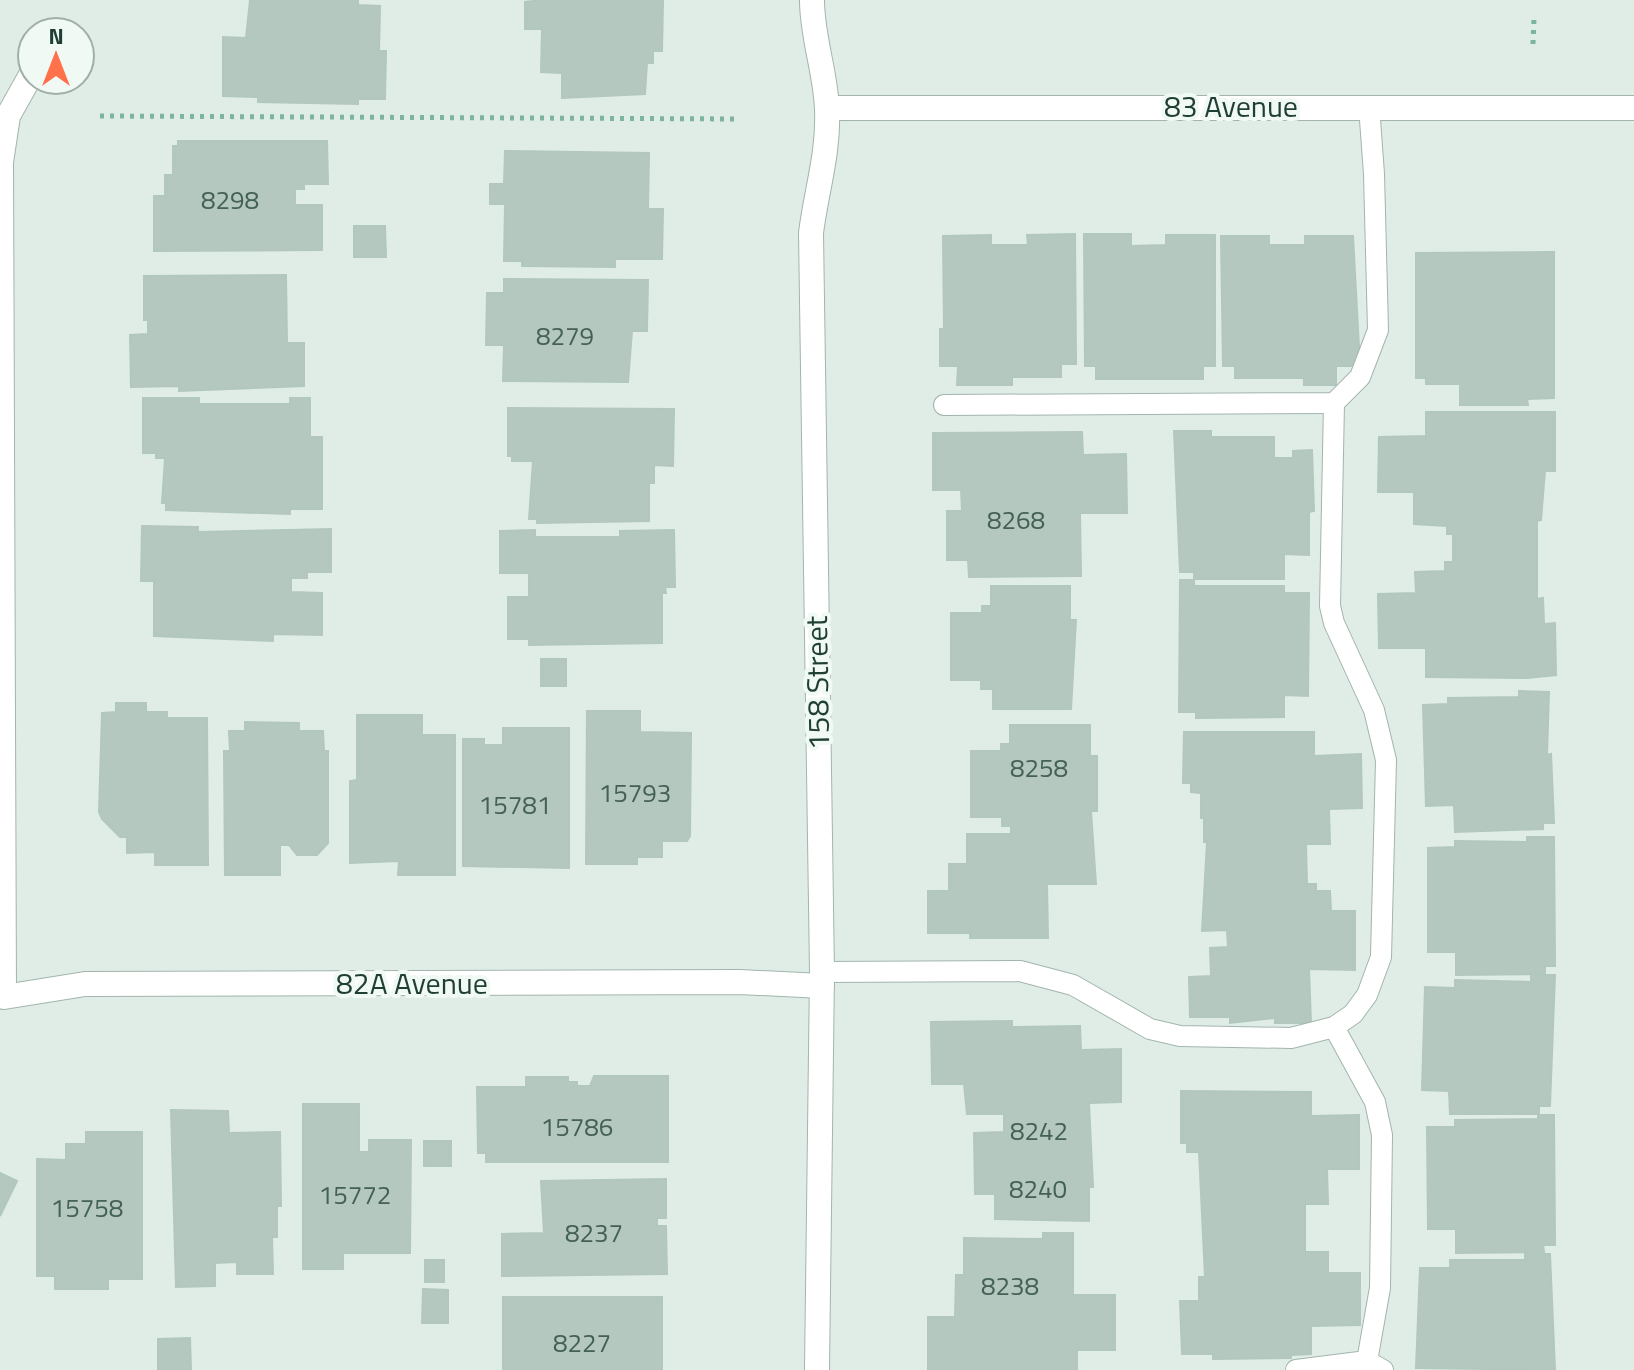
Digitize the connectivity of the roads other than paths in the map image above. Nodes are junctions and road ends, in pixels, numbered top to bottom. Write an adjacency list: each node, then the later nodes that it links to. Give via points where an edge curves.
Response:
1 (812, 0): 4 (street, 158 Street)
2 (19, 96): 8 (street, 82A Avenue, via 8,116 1,162 4,997 85,984)
3 (1369, 106): 4 (street, 83 Avenue); 5 (street, 83 Avenue); 6 (lane, via 1378,330 1360,377)
4 (827, 108): 8 (street, 158 Street, via 827,148 811,233)
5 (1634, 108)
6 (1334, 403): 7 (lane); 9 (lane, via 1330,606 1374,710 1386,760 1381,957 1367,995)
7 (944, 405)
8 (822, 979): 9 (lane, via 1020,971 1073,985 1150,1029 1180,1036 1291,1038); 11 (street, 158 Street)
9 (1334, 1027): 10 (lane, via 1375,1102 1382,1135)
10 (1375, 1366): 12 (lane)
11 (817, 1370)
12 (1296, 1370)

